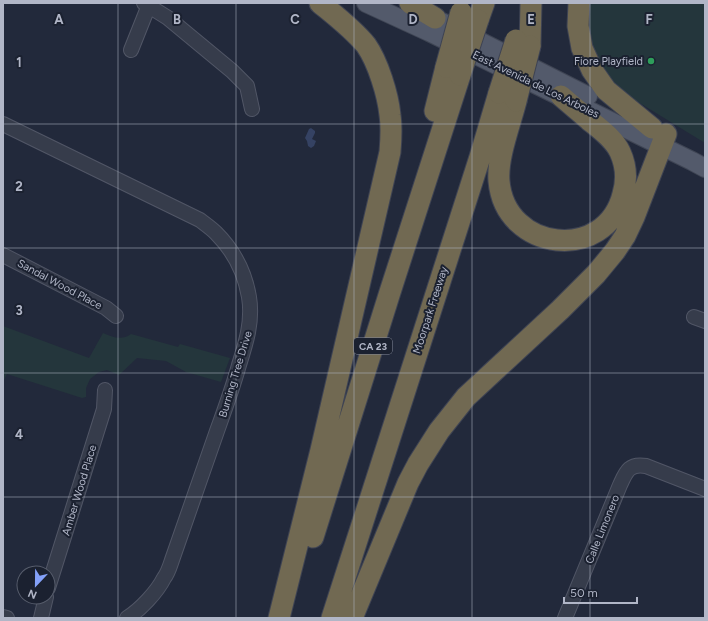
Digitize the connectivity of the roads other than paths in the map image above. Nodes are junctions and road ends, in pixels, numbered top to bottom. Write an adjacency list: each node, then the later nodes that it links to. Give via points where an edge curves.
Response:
1 (320, 3): 28 (highway, via 366,46 379,71 386,93 392,133 390,152 351,325)
2 (366, 3): 11 (main road, East Avenida de Los Arboles)
3 (403, 3): 9 (main road, East Avenida de Los Arboles)
4 (410, 3): 9 (highway)
5 (530, 3): 12 (highway, Moorpark Freeway, bridge, via 523,43)
6 (579, 3): 15 (highway, via 578,26 582,48 592,70 606,90)
7 (146, 4): 10 (street); 13 (street, via 168,18 232,71 247,86)
8 (471, 10): 29 (highway, CA 23, bridge, via 390,292)
9 (435, 18): 15 (main road, East Avenida de Los Arboles)
10 (131, 50)
11 (561, 96): 12 (highway, via 615,144 625,170 620,204 611,218 593,233 570,240 551,240 529,231 510,213 504,202 499,172); 15 (main road, East Avenida de Los Arboles)
12 (508, 97): 30 (highway, Moorpark Freeway)
13 (252, 109)
14 (3, 124): 27 (street, Burning Tree Drive, via 200,220 216,232 229,248 247,284 250,326 247,341 172,560 164,579 150,597)
15 (660, 136): 16 (main road, East Avenida de Los Arboles); 17 (main road, East Avenida de Los Arboles); 31 (highway, via 634,217 615,251 570,300 466,398 426,450 408,482)
16 (705, 155)
17 (705, 168)
18 (3, 255): 19 (street, Sandal Wood Place, via 106,308)
19 (116, 316)
20 (105, 390): 22 (street, Amber Wood Place, via 104,409)
21 (705, 489): 32 (street, Calle Limonero, via 655,468 639,465 628,469)
22 (55, 565)
23 (44, 605): 26 (street)
24 (3, 617): 25 (street)
25 (7, 618)
26 (41, 618)
27 (127, 618)
28 (279, 618)
29 (287, 618)
30 (332, 618)
31 (352, 618)
32 (565, 618)

